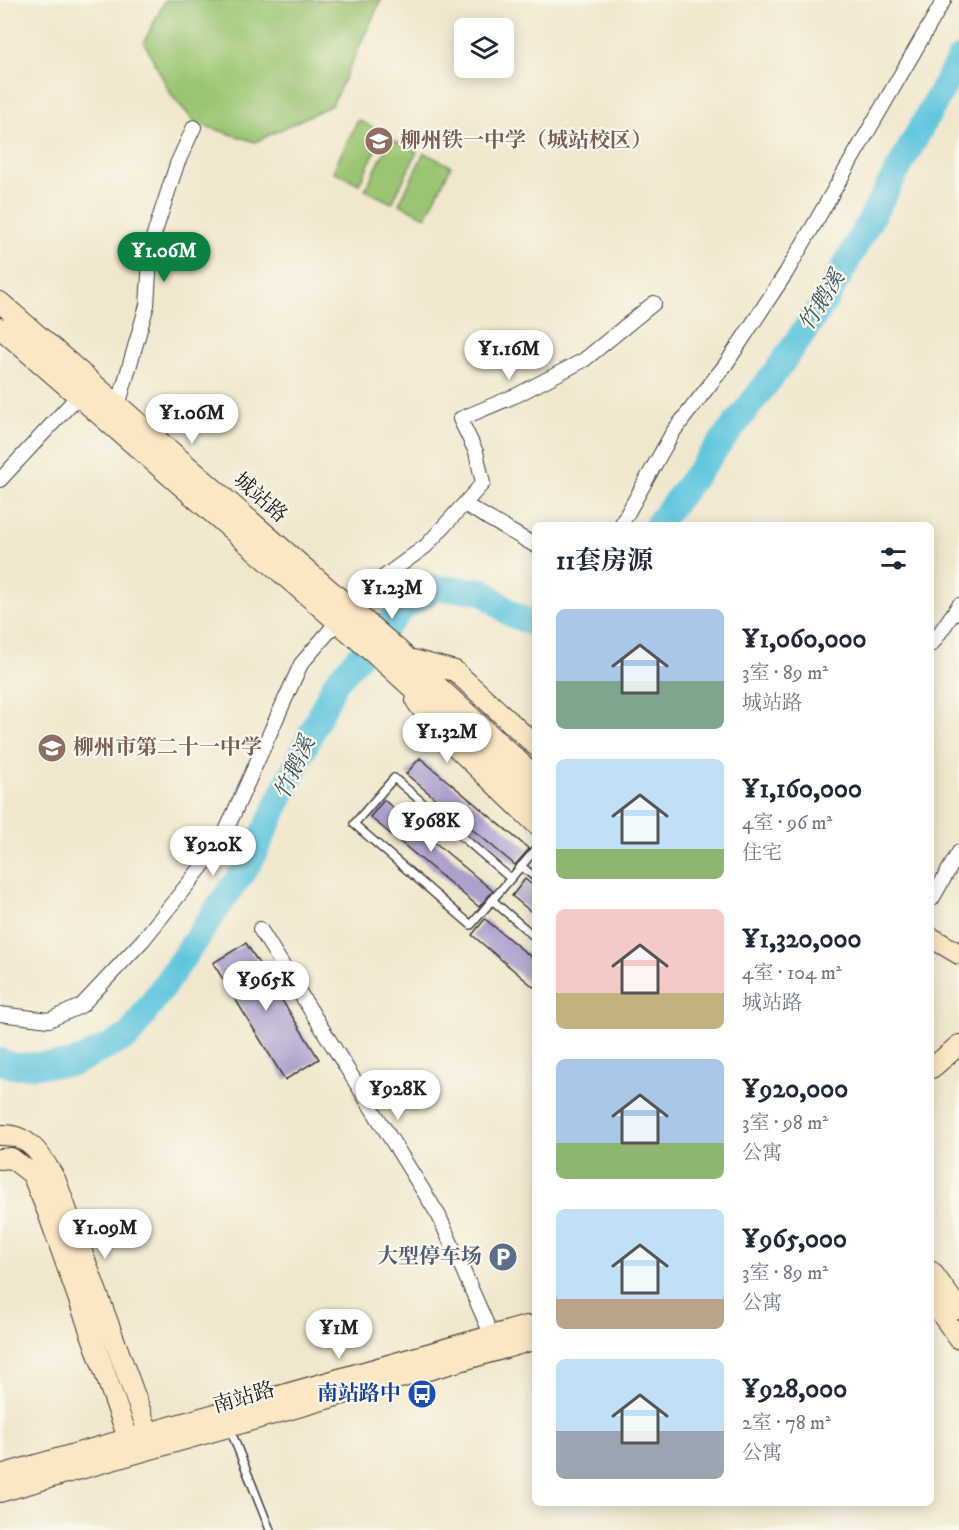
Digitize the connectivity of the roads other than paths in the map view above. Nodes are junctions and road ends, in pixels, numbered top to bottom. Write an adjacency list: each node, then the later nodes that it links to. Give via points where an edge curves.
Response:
1 (944, 0): 10 (street, via 786,273 726,364 673,432)
2 (194, 127): 7 (street, via 177,164 151,244 147,304)
3 (0, 302): 7 (main road, 城站路)
4 (654, 303): 9 (street, via 584,360 460,419 476,452 483,483)
5 (0, 328): 6 (main road, 城站路)
6 (78, 396): 7 (main road, 城站路); 8 (street)
7 (112, 413): 13 (main road, 城站路)
8 (0, 480)
9 (464, 504): 11 (street); 13 (street, via 426,546 366,590)
10 (623, 522)
11 (532, 544)
12 (959, 605): 14 (street)
13 (348, 619): 15 (main road, 城站路); 31 (street, via 301,664 220,844 143,940 81,1006 49,1020)
14 (934, 641)
15 (398, 662): 16 (main road, 城站路, via 455,671); 17 (main road, 城站路, via 466,711); 18 (main road, 城站路, via 459,730); 19 (main road, 城站路, via 433,725)
16 (532, 742)
17 (532, 773)
18 (532, 798)
19 (532, 820)
20 (959, 852): 25 (street)
21 (532, 854): 22 (lane)
22 (521, 866): 23 (lane); 24 (lane)
23 (532, 875)
24 (510, 878): 26 (lane); 26 (lane, via 394,778 354,824 471,925)
25 (934, 896)
26 (492, 900): 28 (lane)
27 (260, 929): 40 (street, via 439,1216)
28 (532, 935)
29 (934, 939): 30 (main road)
30 (959, 954)
31 (0, 1014)
32 (959, 1045): 33 (main road)
33 (934, 1066)
34 (0, 1135): 44 (main road, via 12,1135 29,1143 40,1153 56,1181)
35 (0, 1159): 45 (main road, via 11,1158 32,1174)
36 (934, 1275): 38 (main road)
37 (934, 1304): 41 (main road)
38 (959, 1309)
39 (532, 1326): 40 (main road, 南站路)
40 (492, 1336): 44 (main road, 南站路)
41 (959, 1339)
42 (532, 1340): 43 (main road, 南站路)
43 (229, 1427): 44 (main road, 南站路); 48 (lane)
44 (152, 1440): 45 (main road, 南站路)
45 (131, 1447): 46 (main road, 南站路); 47 (main road, 南站路)
46 (0, 1475)
47 (0, 1492)
48 (270, 1530)

